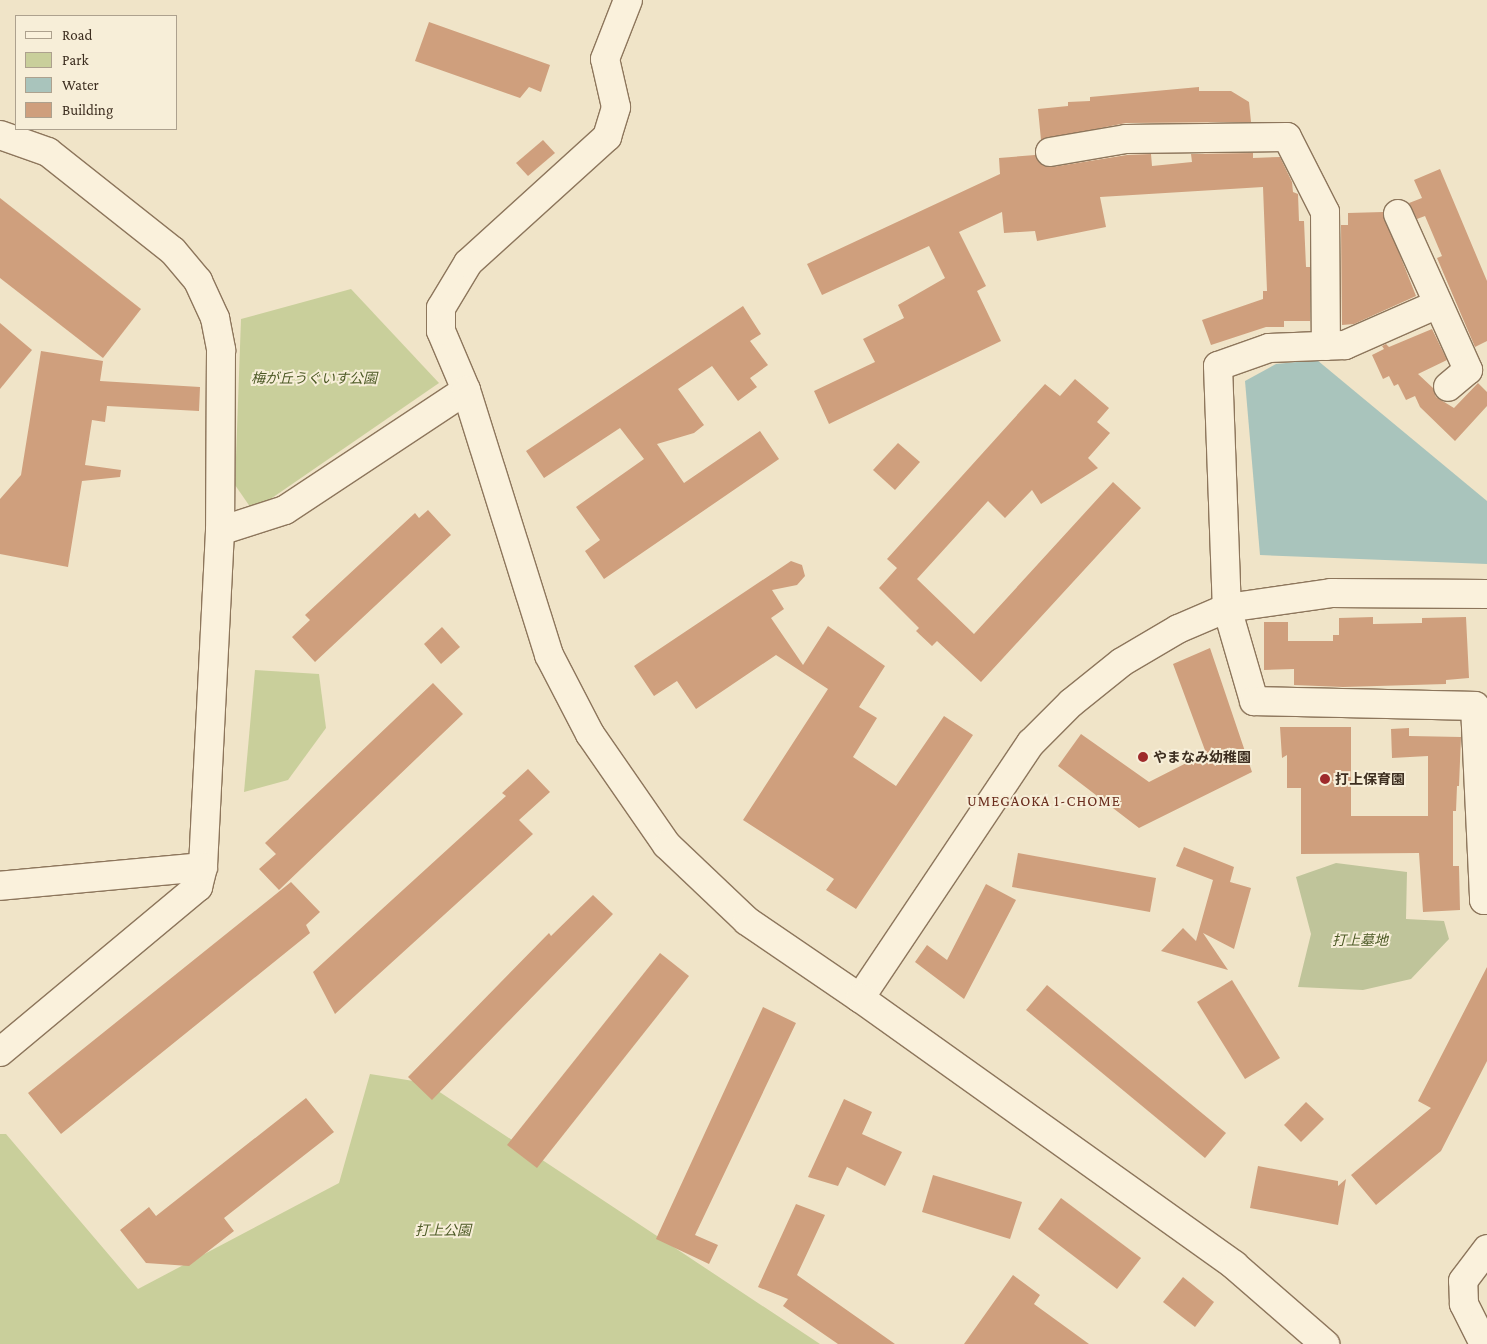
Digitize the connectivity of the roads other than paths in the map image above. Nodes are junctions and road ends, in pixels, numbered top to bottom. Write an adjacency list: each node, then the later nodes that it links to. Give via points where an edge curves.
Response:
1 (628, 0): 8 (street, via 604,59 616,107 607,137 468,263 441,308 441,331)
2 (0, 135): 9 (street, via 48,152 173,251 198,281 216,318 221,350)
3 (1050, 152): 6 (street, via 1126,139 1287,137 1325,212)
4 (1398, 214): 5 (street)
5 (1438, 304): 6 (street, via 1345,345); 7 (street, via 1468,370)
6 (1326, 346): 11 (street, via 1269,348 1218,366)
7 (1448, 387)
8 (466, 390): 9 (street, via 284,510); 15 (street, via 549,655 590,734 667,844 747,921)
9 (220, 531): 12 (street)
10 (1487, 594): 11 (street, via 1331,593)
11 (1227, 608): 14 (street, via 1254,701 1475,706 1484,900); 15 (street, via 1178,629 1122,662 1071,703 1031,743)
12 (204, 867): 13 (street); 16 (street, via 198,887)
13 (0, 886)
14 (1487, 900)
15 (860, 998): 18 (street, via 1234,1265)
16 (0, 1052)
17 (1487, 1248): 19 (street, via 1462,1281 1464,1304)
18 (1325, 1344)
19 (1484, 1344)

